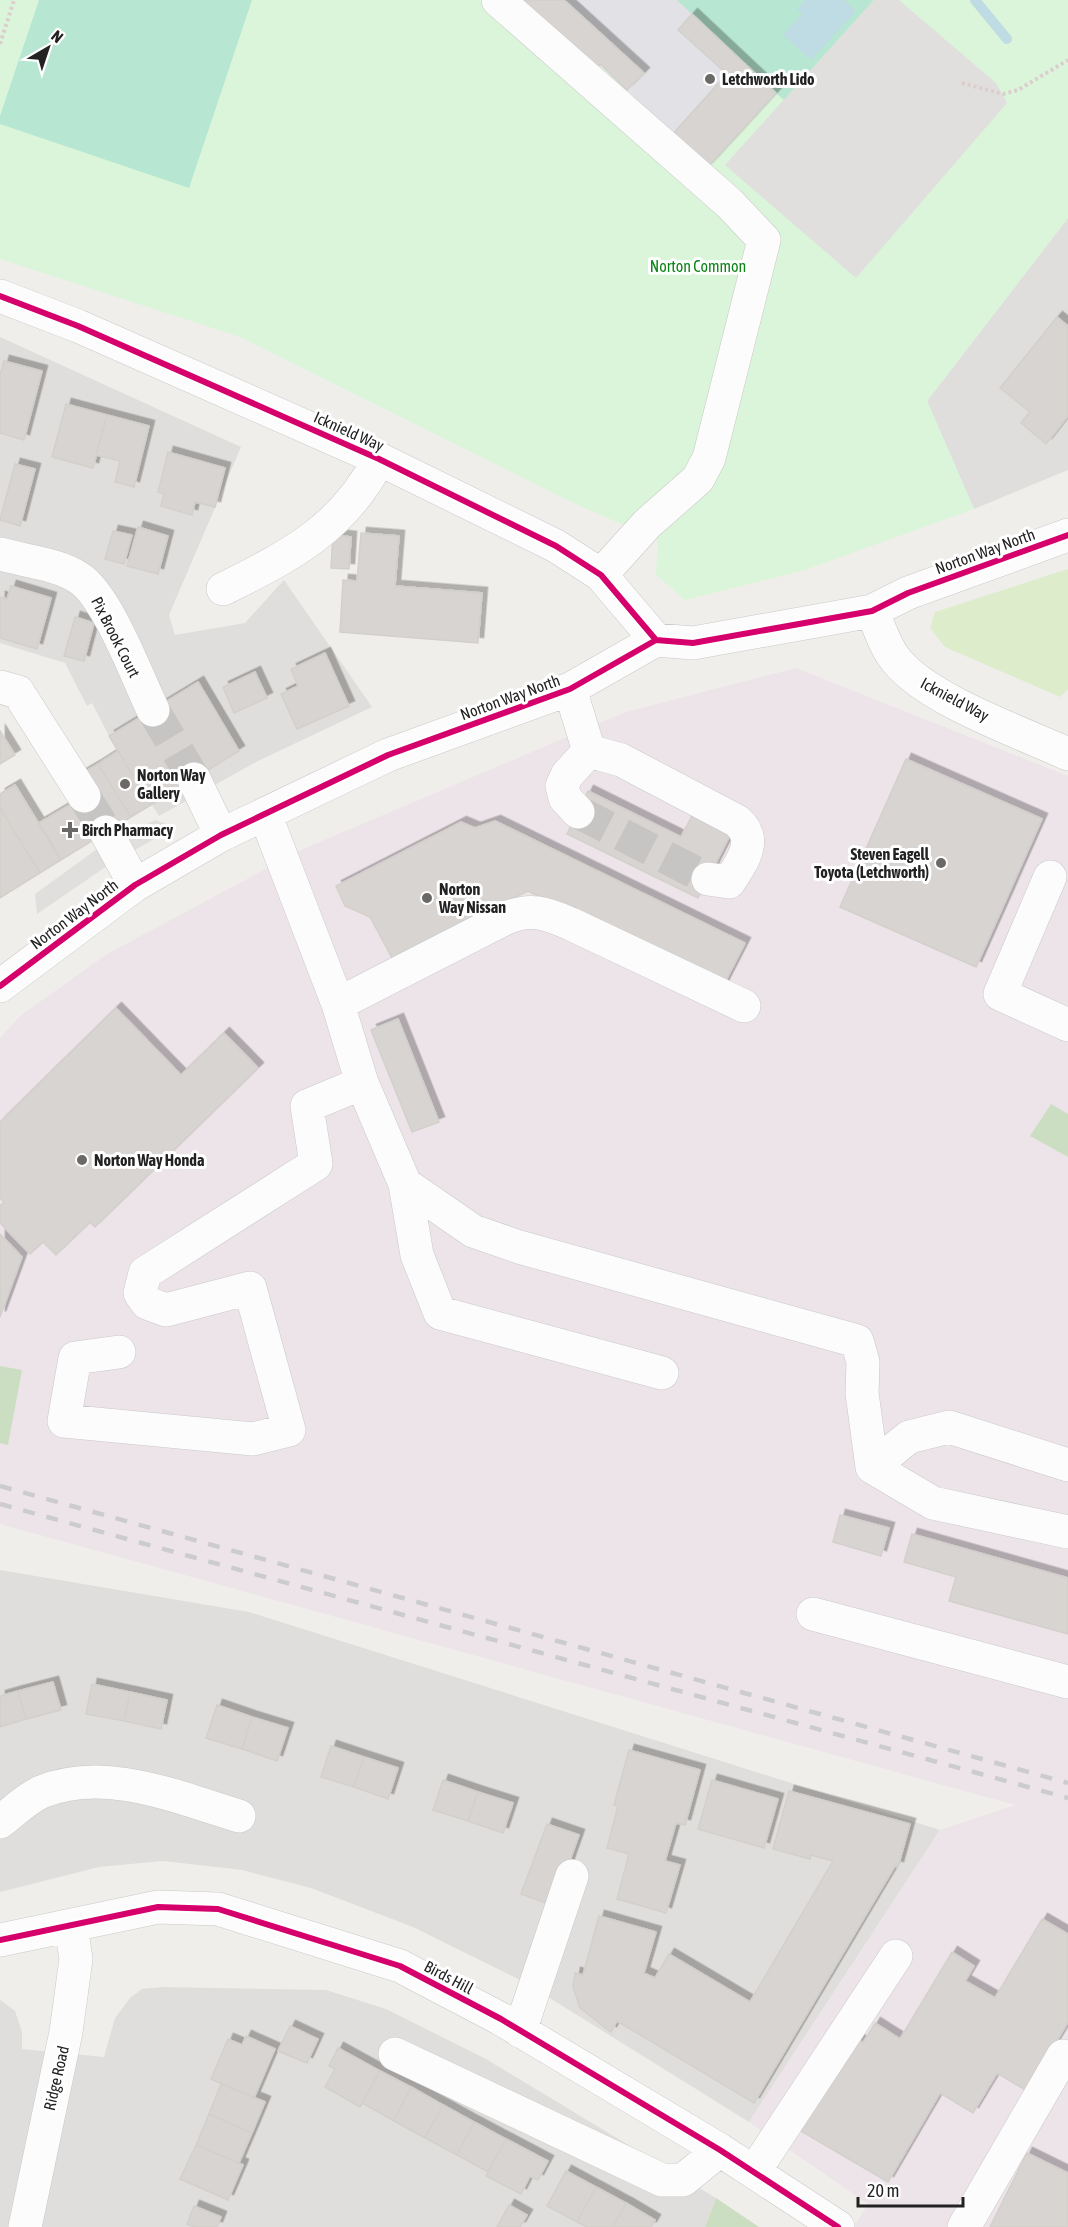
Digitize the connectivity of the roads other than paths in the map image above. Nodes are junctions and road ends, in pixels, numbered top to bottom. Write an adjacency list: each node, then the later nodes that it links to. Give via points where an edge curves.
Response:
1 (498, 0): 6 (street, via 729,203 764,240 709,458 698,479 647,524)
2 (0, 296): 3 (street, Icknield Way, via 78,326)
3 (379, 459): 6 (street, Icknield Way, via 556,546); 7 (street, via 365,486 330,525 278,562)
4 (1068, 535): 8 (street, Norton Way North, via 908,593)
5 (0, 554): 12 (street, Pix Brook Court, via 63,571 89,585 112,622)
6 (601, 575): 9 (street, Icknield Way)
7 (223, 589)
8 (872, 611): 9 (street, Norton Way North, via 693,643); 14 (street, Icknield Way, via 895,659 909,674 954,701)
9 (656, 640): 11 (street, Norton Way North)
10 (0, 687): 16 (street, via 18,692)
11 (570, 690): 13 (street); 18 (street, Norton Way North, via 388,754)
12 (153, 710)
13 (590, 751): 17 (street, via 562,786 565,798); 22 (street, via 621,760 737,820 747,830 749,841 729,882)
14 (1068, 754)
15 (194, 779): 20 (street)
16 (84, 796)
17 (578, 812)
18 (265, 814): 20 (street, Norton Way North); 25 (street)
19 (106, 832): 23 (street)
20 (221, 835): 23 (street, Norton Way North)
21 (1050, 877): 27 (street, via 1000,994)
22 (708, 879)
23 (135, 885): 24 (street, Norton Way North)
24 (0, 986)
25 (338, 1004): 26 (street, via 518,912 543,911); 28 (street)
26 (744, 1006)
27 (1068, 1025)
28 (362, 1083): 29 (street); 30 (street, via 307,1106 316,1164 145,1273 140,1293 147,1303 166,1310 250,1288 289,1430 253,1439 64,1421 75,1358)
29 (405, 1184): 31 (street, via 417,1255 440,1313); 33 (street, via 473,1231 519,1248 857,1341 863,1362 862,1393)
30 (119, 1352)
31 (662, 1373)
32 (1068, 1465): 33 (street, via 949,1427 909,1437)
33 (872, 1467): 34 (street, via 933,1503)
34 (1068, 1532)
35 (813, 1614): 36 (street)
36 (1068, 1682)
37 (239, 1816): 38 (street, via 121,1782 88,1782 39,1793)
38 (0, 1822)
39 (572, 1876): 43 (street)
40 (70, 1927): 41 (street, Birds Hill); 43 (street, Birds Hill, via 158,1907 218,1909 399,1966); 48 (street, Ridge Road, via 76,1959 66,2032)
41 (0, 1940)
42 (896, 1956): 47 (street)
43 (520, 2031): 46 (street, Birds Hill)
44 (395, 2054): 46 (street, via 662,2180 683,2180)
45 (1063, 2056): 50 (street)
46 (720, 2150): 47 (street, Birds Hill)
47 (754, 2172): 49 (street, Birds Hill)
48 (25, 2227)
49 (838, 2227)
50 (964, 2227)

